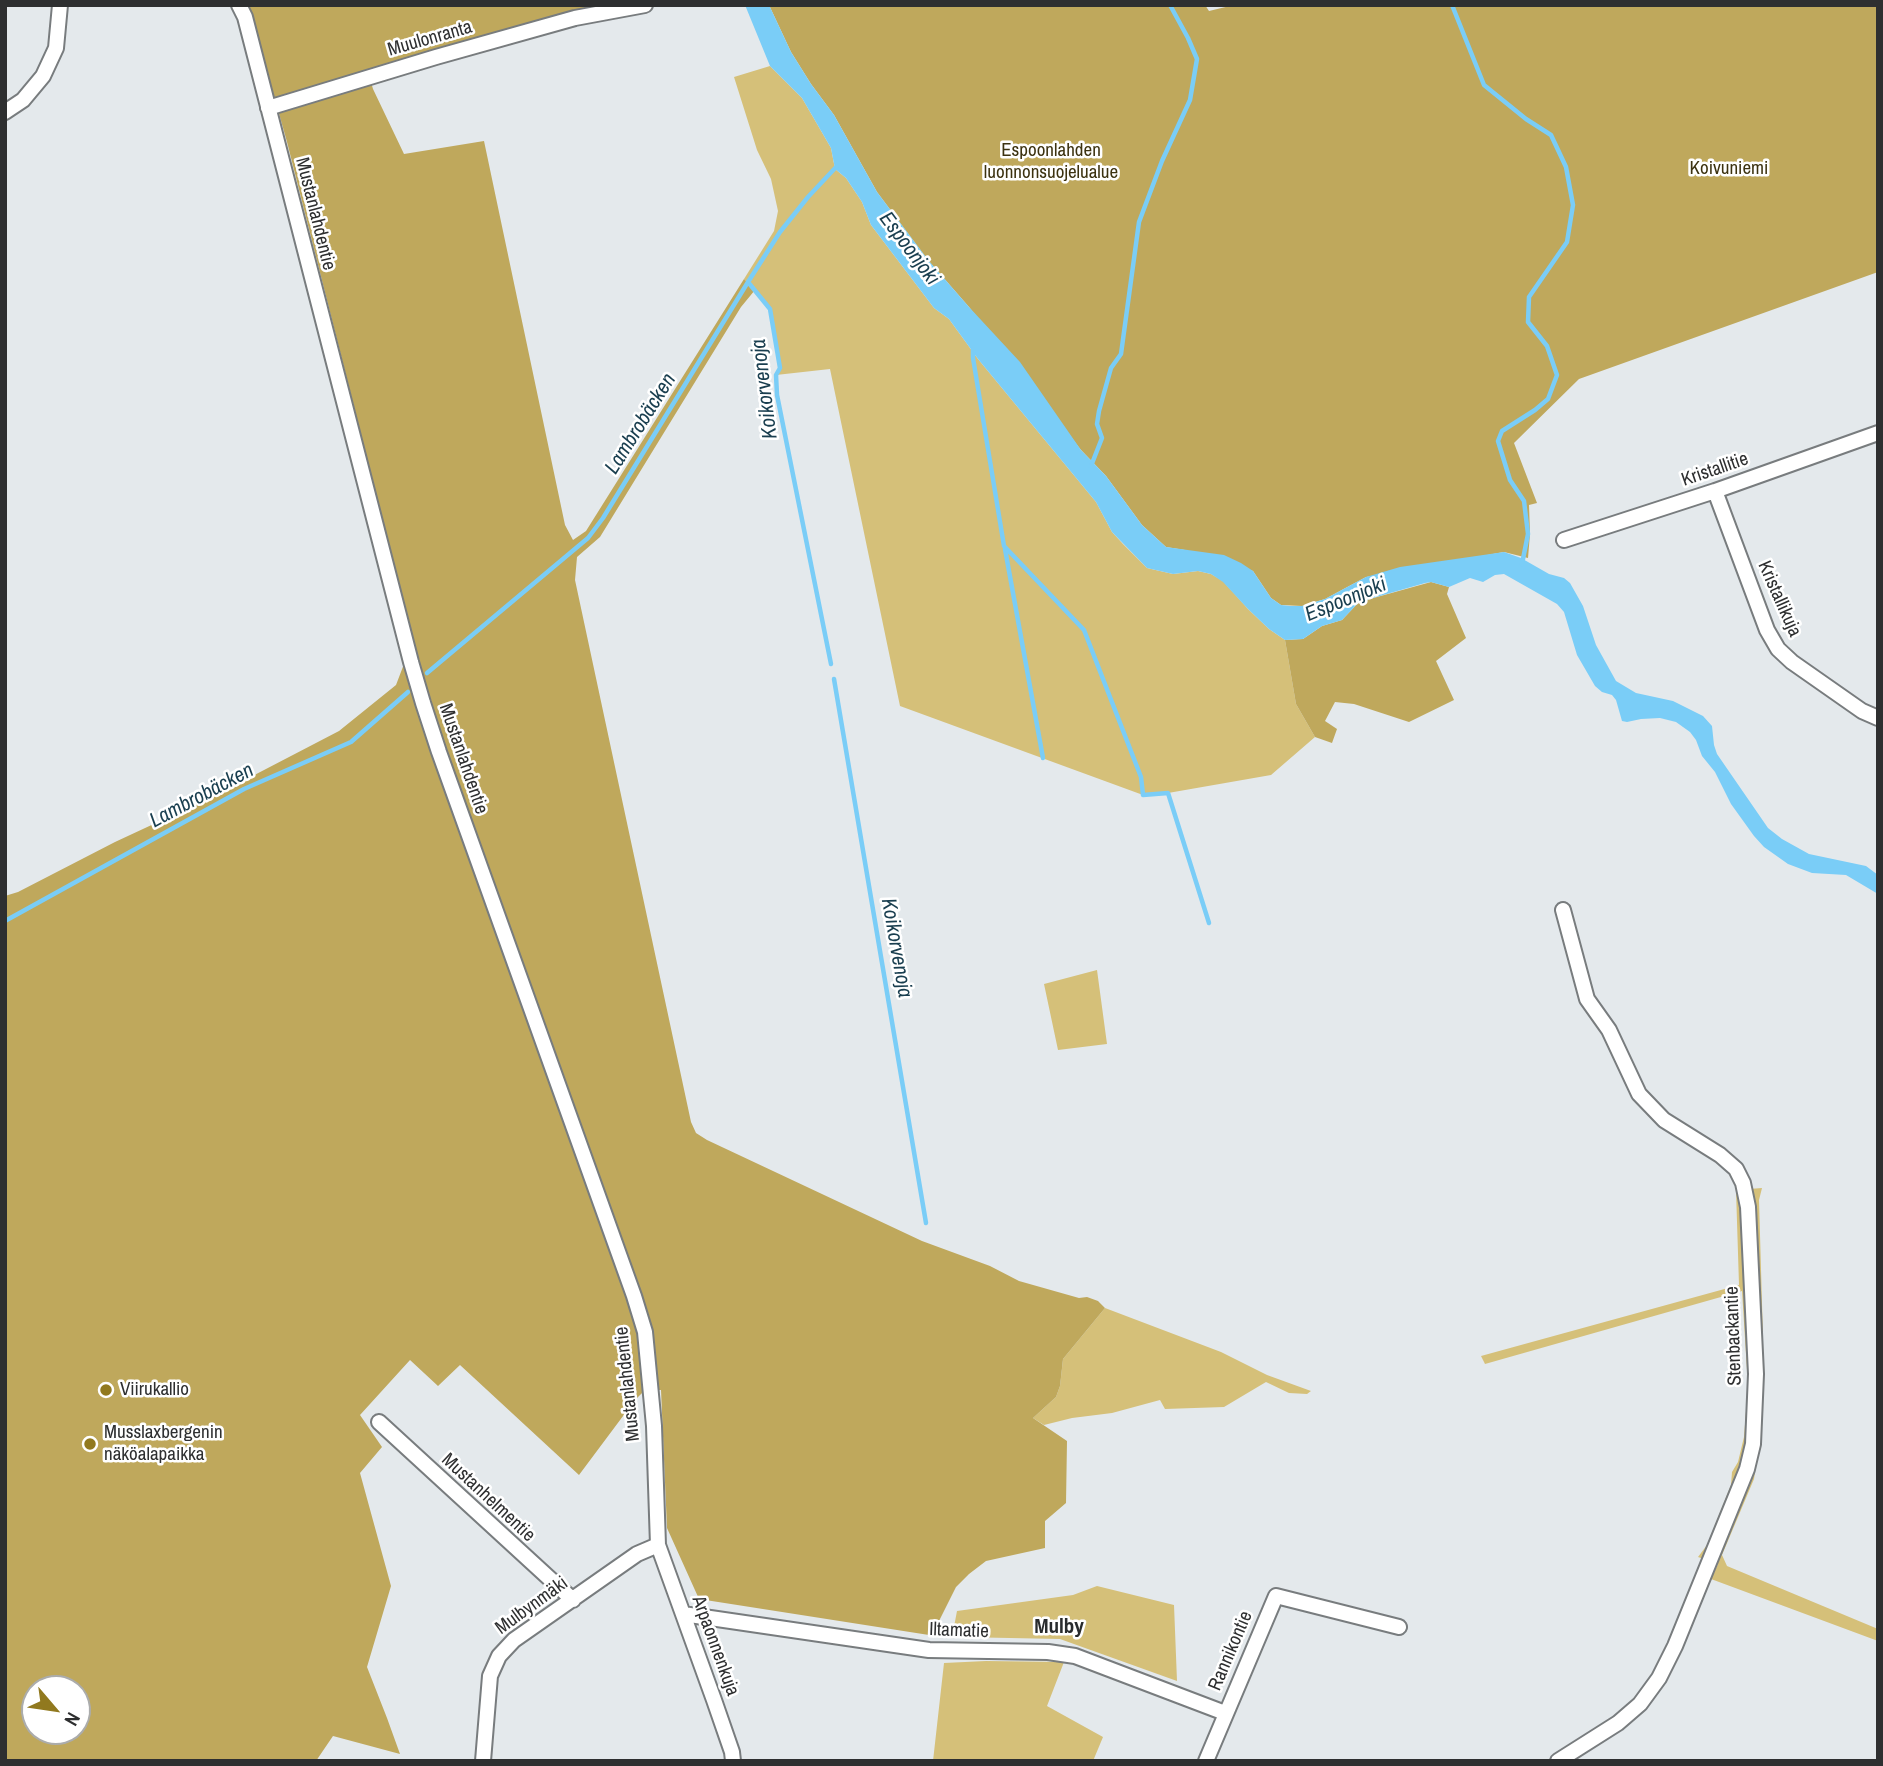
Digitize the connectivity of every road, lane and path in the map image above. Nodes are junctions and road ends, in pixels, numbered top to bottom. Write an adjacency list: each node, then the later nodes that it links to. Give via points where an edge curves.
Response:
1 (60, 5): 5 (street, via 56,48 43,76 23,100)
2 (239, 5): 4 (street, Mustanlahdentie)
3 (645, 5): 4 (street, Muulonranta, via 575,18)
4 (268, 108): 12 (street, Mustanlahdentie, via 423,703 645,1332)
5 (5, 112)
6 (1878, 433): 7 (street, Kristallitie)
7 (1715, 491): 8 (street, Kristallitie); 9 (street, Kristallikuja, via 1778,649)
8 (1564, 540)
9 (1878, 718)
10 (1563, 910): 20 (street, Stenbackantie, via 1587,999 1609,1030 1640,1094 1664,1120 1720,1155 1743,1183 1756,1374 1753,1444 1747,1469 1670,1657 1640,1704)
11 (379, 1422): 13 (street, Mustanhelmentie)
12 (658, 1545): 13 (street, Mulbynmäki, via 637,1554); 14 (street, Arpaonnenkuja)
13 (573, 1600): 17 (street, Mulbynmäki, via 514,1640 499,1656 490,1676)
14 (683, 1614): 16 (street, Iltamatie, via 929,1650 1075,1656); 18 (street, Arpaonnenkuja)
15 (1399, 1627): 16 (street, Rannikontie, via 1276,1596)
16 (1225, 1713): 19 (street, Rannikontie)
17 (483, 1761)
18 (733, 1761)
19 (1206, 1761)
20 (1558, 1761)

